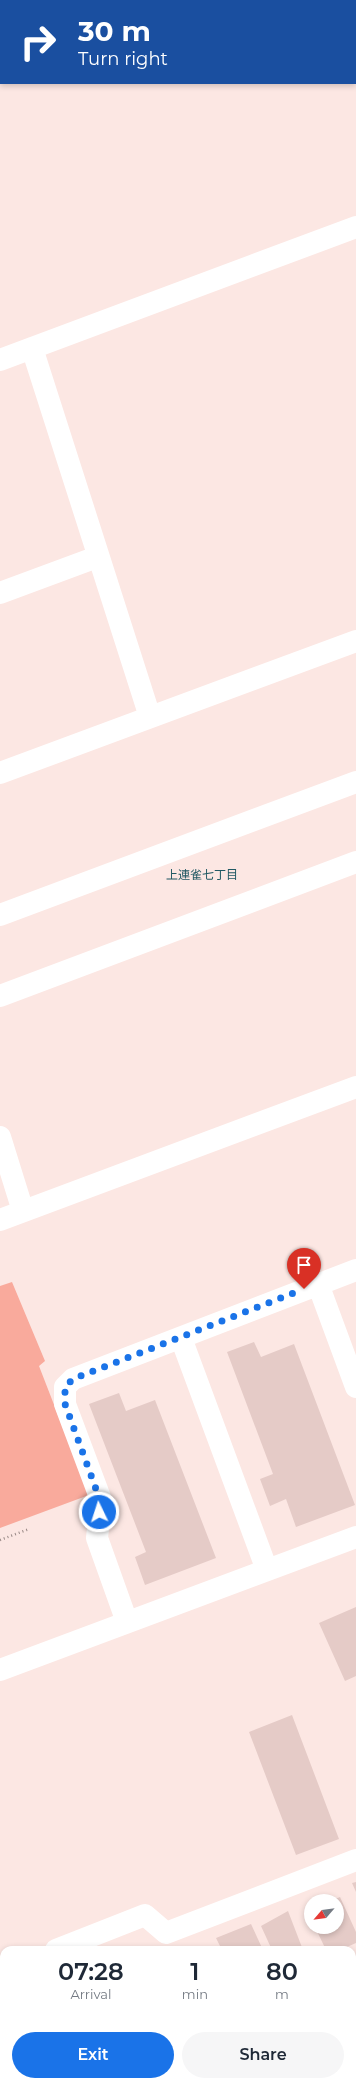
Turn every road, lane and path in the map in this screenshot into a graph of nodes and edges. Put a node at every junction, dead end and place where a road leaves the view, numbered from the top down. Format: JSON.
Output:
{"nodes":[{"id":1,"x":356,"y":227,"type":"edge"},
{"id":2,"x":32,"y":348,"type":"junction"},
{"id":3,"x":0,"y":360,"type":"edge"},
{"id":4,"x":97,"y":557,"type":"junction"},
{"id":5,"x":0,"y":593,"type":"edge"},
{"id":6,"x":356,"y":641,"type":"edge"},
{"id":7,"x":150,"y":717,"type":"junction"},
{"id":8,"x":0,"y":773,"type":"edge"},
{"id":9,"x":356,"y":782,"type":"edge"},
{"id":10,"x":356,"y":862,"type":"edge"},
{"id":11,"x":0,"y":915,"type":"edge"},
{"id":12,"x":0,"y":996,"type":"edge"},
{"id":13,"x":356,"y":1087,"type":"edge"},
{"id":14,"x":0,"y":1137,"type":"edge"},
{"id":15,"x":23,"y":1210,"type":"junction"},
{"id":16,"x":0,"y":1220,"type":"edge"},
{"id":17,"x":356,"y":1270,"type":"edge"},
{"id":18,"x":318,"y":1284,"type":"junction"},
{"id":19,"x":181,"y":1338,"type":"junction"},
{"id":20,"x":356,"y":1387,"type":"edge"},
{"id":21,"x":29,"y":1529,"type":"dead end"},
{"id":22,"x":356,"y":1537,"type":"edge"},
{"id":23,"x":0,"y":1540,"type":"edge"},
{"id":24,"x":268,"y":1570,"type":"junction"},
{"id":25,"x":127,"y":1622,"type":"junction"},
{"id":26,"x":0,"y":1670,"type":"edge"},
{"id":27,"x":356,"y":1860,"type":"edge"},
{"id":28,"x":66,"y":1946,"type":"edge"}],
"edges":[{"from":1,"to":2,"type":"street"},
{"from":2,"to":3,"type":"street"},
{"from":2,"to":4,"type":"street"},
{"from":4,"to":5,"type":"street"},
{"from":4,"to":7,"type":"street"},
{"from":6,"to":7,"type":"street"},
{"from":7,"to":8,"type":"street"},
{"from":9,"to":11,"type":"street"},
{"from":10,"to":12,"type":"street"},
{"from":13,"to":15,"type":"street"},
{"from":14,"to":15,"type":"street"},
{"from":15,"to":16,"type":"street"},
{"from":17,"to":18,"type":"street"},
{"from":18,"to":19,"type":"street"},
{"from":18,"to":20,"type":"street"},
{"from":19,"to":24,"type":"street"},
{"from":19,"to":25,"type":"street"},
{"from":21,"to":23,"type":"path"},
{"from":22,"to":24,"type":"street"},
{"from":24,"to":25,"type":"street"},
{"from":25,"to":26,"type":"street"},
{"from":27,"to":28,"type":"street"}]}
